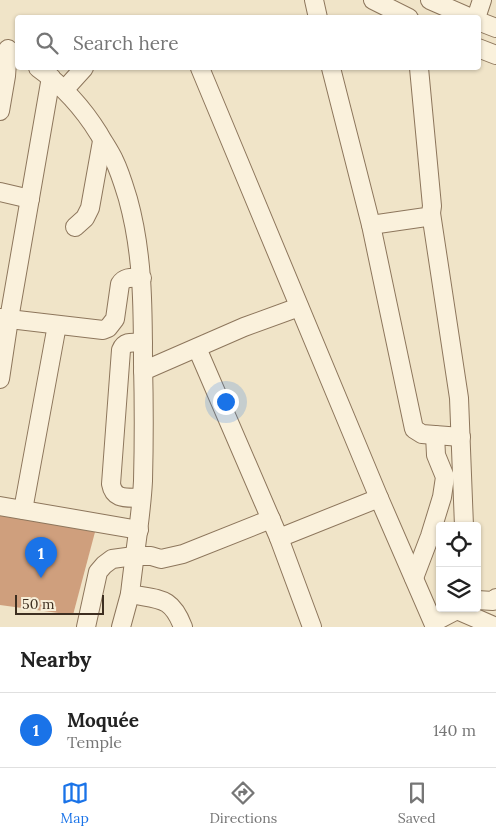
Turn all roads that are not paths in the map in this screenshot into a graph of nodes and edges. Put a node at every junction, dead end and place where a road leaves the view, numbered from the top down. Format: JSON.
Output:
{"nodes":[{"id":1,"x":314,"y":0,"type":"edge"},
{"id":2,"x":373,"y":0,"type":"edge"},
{"id":3,"x":430,"y":0,"type":"edge"},
{"id":4,"x":482,"y":0,"type":"edge"},
{"id":5,"x":317,"y":15,"type":"edge"},
{"id":6,"x":403,"y":15,"type":"edge"},
{"id":7,"x":464,"y":15,"type":"edge"},
{"id":8,"x":477,"y":15,"type":"edge"},
{"id":9,"x":481,"y":22,"type":"edge"},
{"id":10,"x":496,"y":28,"type":"edge"},
{"id":11,"x":9,"y":49,"type":"edge"},
{"id":12,"x":481,"y":49,"type":"edge"},
{"id":13,"x":496,"y":55,"type":"edge"},
{"id":14,"x":82,"y":70,"type":"edge"},
{"id":15,"x":201,"y":70,"type":"edge"},
{"id":16,"x":332,"y":70,"type":"edge"},
{"id":17,"x":420,"y":70,"type":"edge"},
{"id":18,"x":45,"y":72,"type":"edge"},
{"id":19,"x":65,"y":89,"type":"junction"},
{"id":20,"x":0,"y":111,"type":"edge"},
{"id":21,"x":102,"y":140,"type":"junction"},
{"id":22,"x":0,"y":192,"type":"edge"},
{"id":23,"x":30,"y":199,"type":"junction"},
{"id":24,"x":431,"y":213,"type":"junction"},
{"id":25,"x":372,"y":225,"type":"junction"},
{"id":26,"x":75,"y":227,"type":"dead end"},
{"id":27,"x":142,"y":278,"type":"junction"},
{"id":28,"x":300,"y":307,"type":"junction"},
{"id":29,"x":4,"y":319,"type":"edge"},
{"id":30,"x":57,"y":325,"type":"junction"},
{"id":31,"x":143,"y":342,"type":"junction"},
{"id":32,"x":197,"y":348,"type":"junction"},
{"id":33,"x":144,"y":371,"type":"junction"},
{"id":34,"x":0,"y":379,"type":"edge"},
{"id":35,"x":435,"y":435,"type":"junction"},
{"id":36,"x":462,"y":437,"type":"junction"},
{"id":37,"x":141,"y":498,"type":"junction"},
{"id":38,"x":379,"y":498,"type":"junction"},
{"id":39,"x":0,"y":506,"type":"edge"},
{"id":40,"x":23,"y":510,"type":"junction"},
{"id":41,"x":271,"y":519,"type":"junction"},
{"id":42,"x":464,"y":522,"type":"edge"},
{"id":43,"x":138,"y":530,"type":"junction"},
{"id":44,"x":279,"y":538,"type":"junction"},
{"id":45,"x":134,"y":556,"type":"junction"},
{"id":46,"x":414,"y":578,"type":"junction"},
{"id":47,"x":130,"y":594,"type":"junction"},
{"id":48,"x":496,"y":598,"type":"edge"},
{"id":49,"x":481,"y":600,"type":"edge"},
{"id":50,"x":454,"y":612,"type":"edge"},
{"id":51,"x":464,"y":612,"type":"edge"},
{"id":52,"x":434,"y":625,"type":"edge"},
{"id":53,"x":86,"y":627,"type":"edge"},
{"id":54,"x":121,"y":627,"type":"edge"},
{"id":55,"x":184,"y":627,"type":"edge"},
{"id":56,"x":312,"y":627,"type":"edge"},
{"id":57,"x":496,"y":627,"type":"edge"}],
"edges":[{"from":1,"to":5,"type":"street"},
{"from":2,"to":6,"type":"street"},
{"from":3,"to":7,"type":"street"},
{"from":4,"to":8,"type":"street"},
{"from":9,"to":10,"type":"street"},
{"from":11,"to":20,"type":"street"},
{"from":12,"to":13,"type":"street"},
{"from":14,"to":19,"type":"street"},
{"from":15,"to":28,"type":"street"},
{"from":16,"to":25,"type":"street"},
{"from":17,"to":24,"type":"street"},
{"from":18,"to":19,"type":"street"},
{"from":18,"to":23,"type":"street"},
{"from":19,"to":21,"type":"street"},
{"from":21,"to":26,"type":"street"},
{"from":21,"to":27,"type":"street"},
{"from":22,"to":23,"type":"street"},
{"from":23,"to":29,"type":"street"},
{"from":24,"to":25,"type":"street"},
{"from":24,"to":36,"type":"street"},
{"from":25,"to":35,"type":"street"},
{"from":27,"to":30,"type":"street"},
{"from":27,"to":31,"type":"street"},
{"from":28,"to":32,"type":"street"},
{"from":28,"to":38,"type":"street"},
{"from":29,"to":30,"type":"street"},
{"from":29,"to":34,"type":"street"},
{"from":30,"to":40,"type":"street"},
{"from":31,"to":33,"type":"street"},
{"from":31,"to":37,"type":"street"},
{"from":32,"to":33,"type":"street"},
{"from":32,"to":41,"type":"street"},
{"from":33,"to":37,"type":"street"},
{"from":35,"to":36,"type":"street"},
{"from":35,"to":46,"type":"street"},
{"from":36,"to":42,"type":"street"},
{"from":37,"to":43,"type":"street"},
{"from":38,"to":44,"type":"street"},
{"from":38,"to":46,"type":"street"},
{"from":39,"to":40,"type":"street"},
{"from":40,"to":43,"type":"street"},
{"from":41,"to":44,"type":"street"},
{"from":41,"to":45,"type":"street"},
{"from":43,"to":45,"type":"street"},
{"from":44,"to":56,"type":"street"},
{"from":45,"to":47,"type":"street"},
{"from":45,"to":53,"type":"street"},
{"from":46,"to":52,"type":"street"},
{"from":47,"to":54,"type":"street"},
{"from":47,"to":55,"type":"street"},
{"from":48,"to":49,"type":"street"},
{"from":50,"to":52,"type":"street"},
{"from":51,"to":57,"type":"street"}]}
